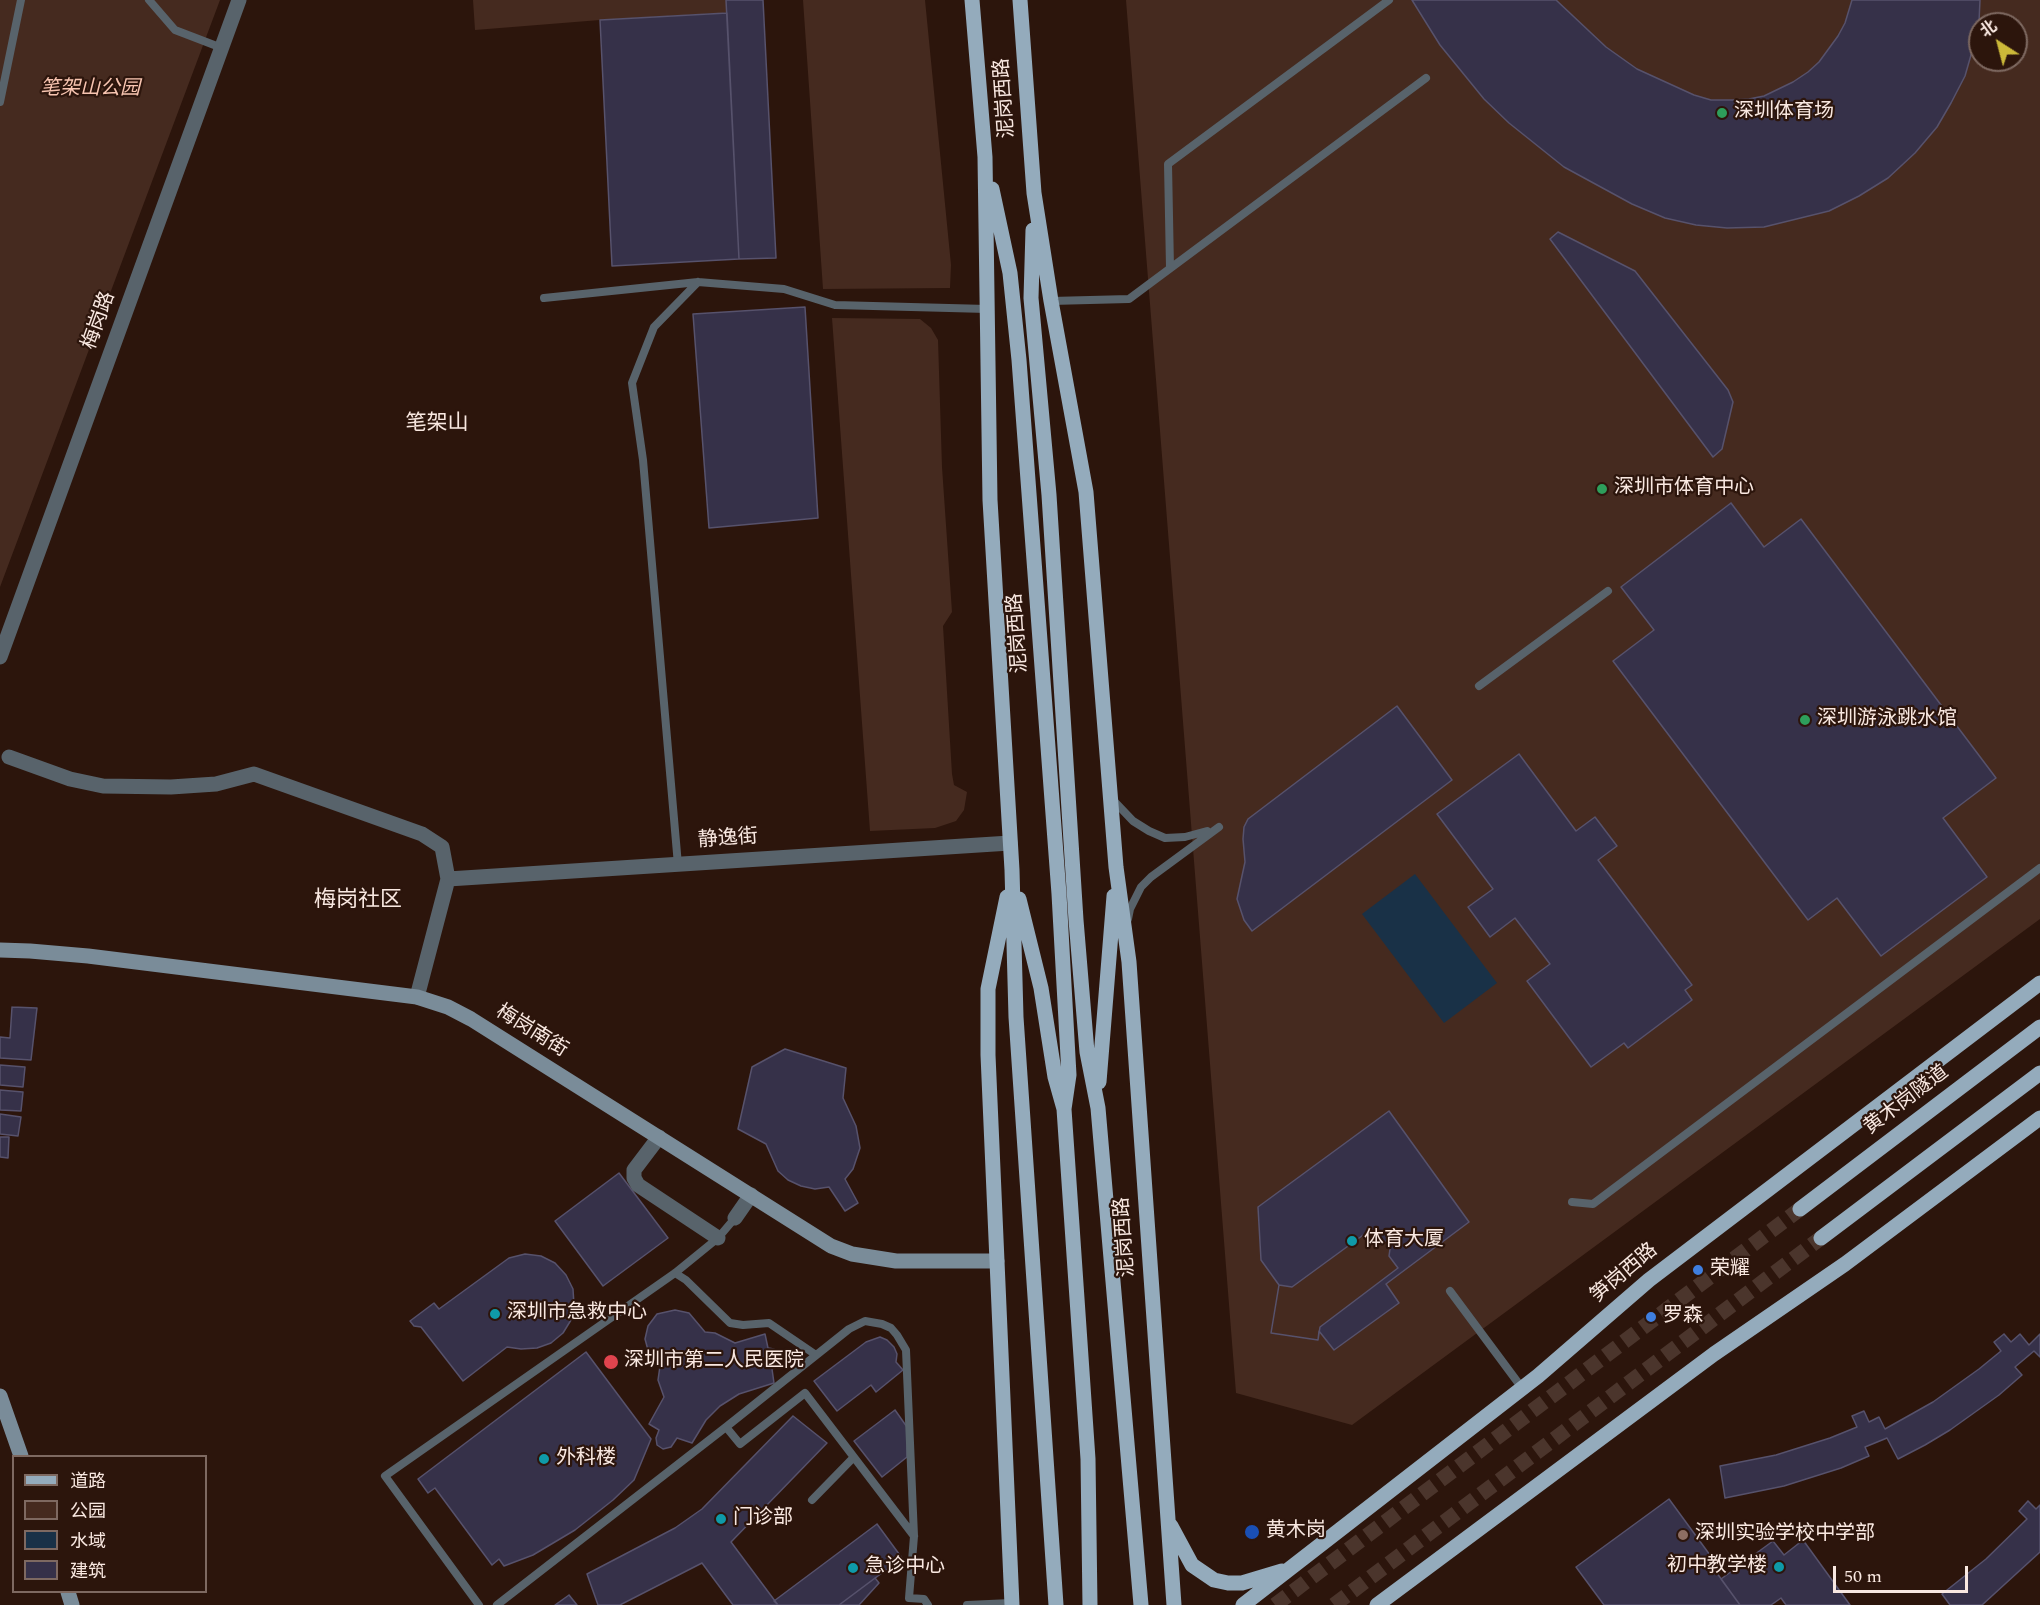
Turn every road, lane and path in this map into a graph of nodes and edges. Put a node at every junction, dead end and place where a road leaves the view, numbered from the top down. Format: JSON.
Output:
{"nodes":[{"id":1,"x":21,"y":0,"type":"edge"},
{"id":2,"x":149,"y":0,"type":"edge"},
{"id":3,"x":240,"y":0,"type":"edge"},
{"id":4,"x":972,"y":0,"type":"edge"},
{"id":5,"x":1020,"y":0,"type":"edge"},
{"id":6,"x":1389,"y":0,"type":"edge"},
{"id":7,"x":222,"y":48,"type":"junction"},
{"id":8,"x":1426,"y":78,"type":"dead end"},
{"id":9,"x":0,"y":102,"type":"edge"},
{"id":10,"x":984,"y":156,"type":"junction"},
{"id":11,"x":1034,"y":193,"type":"junction"},
{"id":12,"x":1170,"y":268,"type":"junction"},
{"id":13,"x":698,"y":282,"type":"junction"},
{"id":14,"x":544,"y":298,"type":"dead end"},
{"id":15,"x":1051,"y":301,"type":"junction"},
{"id":16,"x":987,"y":309,"type":"junction"},
{"id":17,"x":1608,"y":591,"type":"dead end"},
{"id":18,"x":0,"y":657,"type":"edge"},
{"id":19,"x":1479,"y":686,"type":"dead end"},
{"id":20,"x":9,"y":757,"type":"dead end"},
{"id":21,"x":1111,"y":798,"type":"junction"},
{"id":22,"x":1010,"y":843,"type":"junction"},
{"id":23,"x":678,"y":865,"type":"junction"},
{"id":24,"x":1116,"y":867,"type":"junction"},
{"id":25,"x":2040,"y":868,"type":"edge"},
{"id":26,"x":1012,"y":870,"type":"junction"},
{"id":27,"x":448,"y":879,"type":"junction"},
{"id":28,"x":1125,"y":930,"type":"junction"},
{"id":29,"x":0,"y":950,"type":"edge"},
{"id":30,"x":2040,"y":983,"type":"edge"},
{"id":31,"x":417,"y":996,"type":"junction"},
{"id":32,"x":2040,"y":1028,"type":"edge"},
{"id":33,"x":2040,"y":1073,"type":"edge"},
{"id":34,"x":1098,"y":1108,"type":"junction"},
{"id":35,"x":1064,"y":1109,"type":"junction"},
{"id":36,"x":2040,"y":1118,"type":"edge"},
{"id":37,"x":659,"y":1137,"type":"junction"},
{"id":38,"x":751,"y":1195,"type":"junction"},
{"id":39,"x":1572,"y":1202,"type":"dead end"},
{"id":40,"x":1800,"y":1209,"type":"tunnel mouth"},
{"id":41,"x":735,"y":1218,"type":"joint"},
{"id":42,"x":718,"y":1238,"type":"junction"},
{"id":43,"x":1821,"y":1238,"type":"tunnel mouth"},
{"id":44,"x":997,"y":1261,"type":"junction"},
{"id":45,"x":675,"y":1273,"type":"junction"},
{"id":46,"x":1450,"y":1291,"type":"dead end"},
{"id":47,"x":816,"y":1355,"type":"junction"},
{"id":48,"x":1522,"y":1388,"type":"junction"},
{"id":49,"x":0,"y":1396,"type":"edge"},
{"id":50,"x":726,"y":1427,"type":"junction"},
{"id":51,"x":21,"y":1455,"type":"edge"},
{"id":52,"x":854,"y":1457,"type":"junction"},
{"id":53,"x":812,"y":1500,"type":"dead end"},
{"id":54,"x":1167,"y":1518,"type":"junction"},
{"id":55,"x":914,"y":1536,"type":"junction"},
{"id":56,"x":1292,"y":1567,"type":"junction"},
{"id":57,"x":1011,"y":1604,"type":"edge"},
{"id":58,"x":478,"y":1605,"type":"edge"},
{"id":59,"x":497,"y":1605,"type":"edge"},
{"id":60,"x":928,"y":1605,"type":"edge"},
{"id":61,"x":968,"y":1605,"type":"edge"},
{"id":62,"x":1056,"y":1605,"type":"edge"},
{"id":63,"x":1090,"y":1605,"type":"edge"},
{"id":64,"x":1141,"y":1605,"type":"edge"},
{"id":65,"x":1173,"y":1605,"type":"edge"},
{"id":66,"x":1243,"y":1605,"type":"edge"},
{"id":67,"x":1377,"y":1605,"type":"edge"}],
"edges":[{"from":1,"to":9,"type":"lane"},
{"from":2,"to":7,"type":"lane"},
{"from":3,"to":7,"type":"street","name":"梅岗路"},
{"from":4,"to":10,"type":"main road","name":"泥岗西路"},
{"from":5,"to":11,"type":"main road","name":"泥岗西路"},
{"from":6,"to":12,"type":"lane"},
{"from":7,"to":18,"type":"street","name":"梅岗路"},
{"from":8,"to":12,"type":"lane"},
{"from":10,"to":16,"type":"main road","name":"泥岗西路"},
{"from":10,"to":35,"type":"main road","name":"泥岗西路"},
{"from":11,"to":15,"type":"main road","name":"泥岗西路"},
{"from":11,"to":34,"type":"main road","name":"泥岗西路"},
{"from":12,"to":15,"type":"lane"},
{"from":13,"to":14,"type":"lane"},
{"from":13,"to":16,"type":"lane"},
{"from":13,"to":23,"type":"lane"},
{"from":15,"to":21,"type":"main road","name":"泥岗西路"},
{"from":16,"to":22,"type":"main road","name":"泥岗西路"},
{"from":17,"to":19,"type":"lane"},
{"from":20,"to":27,"type":"street"},
{"from":21,"to":24,"type":"main road","name":"泥岗西路"},
{"from":21,"to":28,"type":"lane"},
{"from":22,"to":23,"type":"street","name":"静逸街"},
{"from":22,"to":26,"type":"main road","name":"泥岗西路"},
{"from":23,"to":27,"type":"street","name":"静逸街"},
{"from":24,"to":28,"type":"main road","name":"泥岗西路"},
{"from":24,"to":34,"type":"main road","name":"泥岗西路"},
{"from":25,"to":39,"type":"lane"},
{"from":26,"to":35,"type":"main road","name":"泥岗西路"},
{"from":26,"to":44,"type":"main road"},
{"from":26,"to":62,"type":"main road","name":"泥岗西路"},
{"from":27,"to":31,"type":"street"},
{"from":28,"to":54,"type":"main road","name":"泥岗西路"},
{"from":29,"to":31,"type":"street","name":"梅岗南街"},
{"from":30,"to":48,"type":"main road","name":"笋岗西路"},
{"from":31,"to":37,"type":"street","name":"梅岗南街"},
{"from":32,"to":40,"type":"main road","name":"黄木岗隧道"},
{"from":33,"to":43,"type":"main road"},
{"from":34,"to":64,"type":"main road","name":"泥岗西路"},
{"from":35,"to":63,"type":"main road","name":"泥岗西路"},
{"from":36,"to":67,"type":"main road"},
{"from":37,"to":38,"type":"street","name":"梅岗南街"},
{"from":37,"to":42,"type":"street"},
{"from":38,"to":41,"type":"street"},
{"from":38,"to":44,"type":"street","name":"梅岗南街"},
{"from":41,"to":42,"type":"lane"},
{"from":42,"to":45,"type":"lane"},
{"from":44,"to":57,"type":"main road"},
{"from":45,"to":47,"type":"lane"},
{"from":45,"to":58,"type":"lane"},
{"from":46,"to":48,"type":"lane"},
{"from":47,"to":50,"type":"lane"},
{"from":47,"to":55,"type":"lane"},
{"from":48,"to":56,"type":"main road","name":"笋岗西路"},
{"from":49,"to":51,"type":"street"},
{"from":50,"to":52,"type":"lane"},
{"from":50,"to":59,"type":"lane"},
{"from":52,"to":53,"type":"lane"},
{"from":52,"to":55,"type":"lane"},
{"from":54,"to":56,"type":"main road"},
{"from":54,"to":65,"type":"main road","name":"泥岗西路"},
{"from":55,"to":60,"type":"lane"},
{"from":56,"to":66,"type":"main road","name":"笋岗西路"},
{"from":57,"to":61,"type":"lane"}]}
